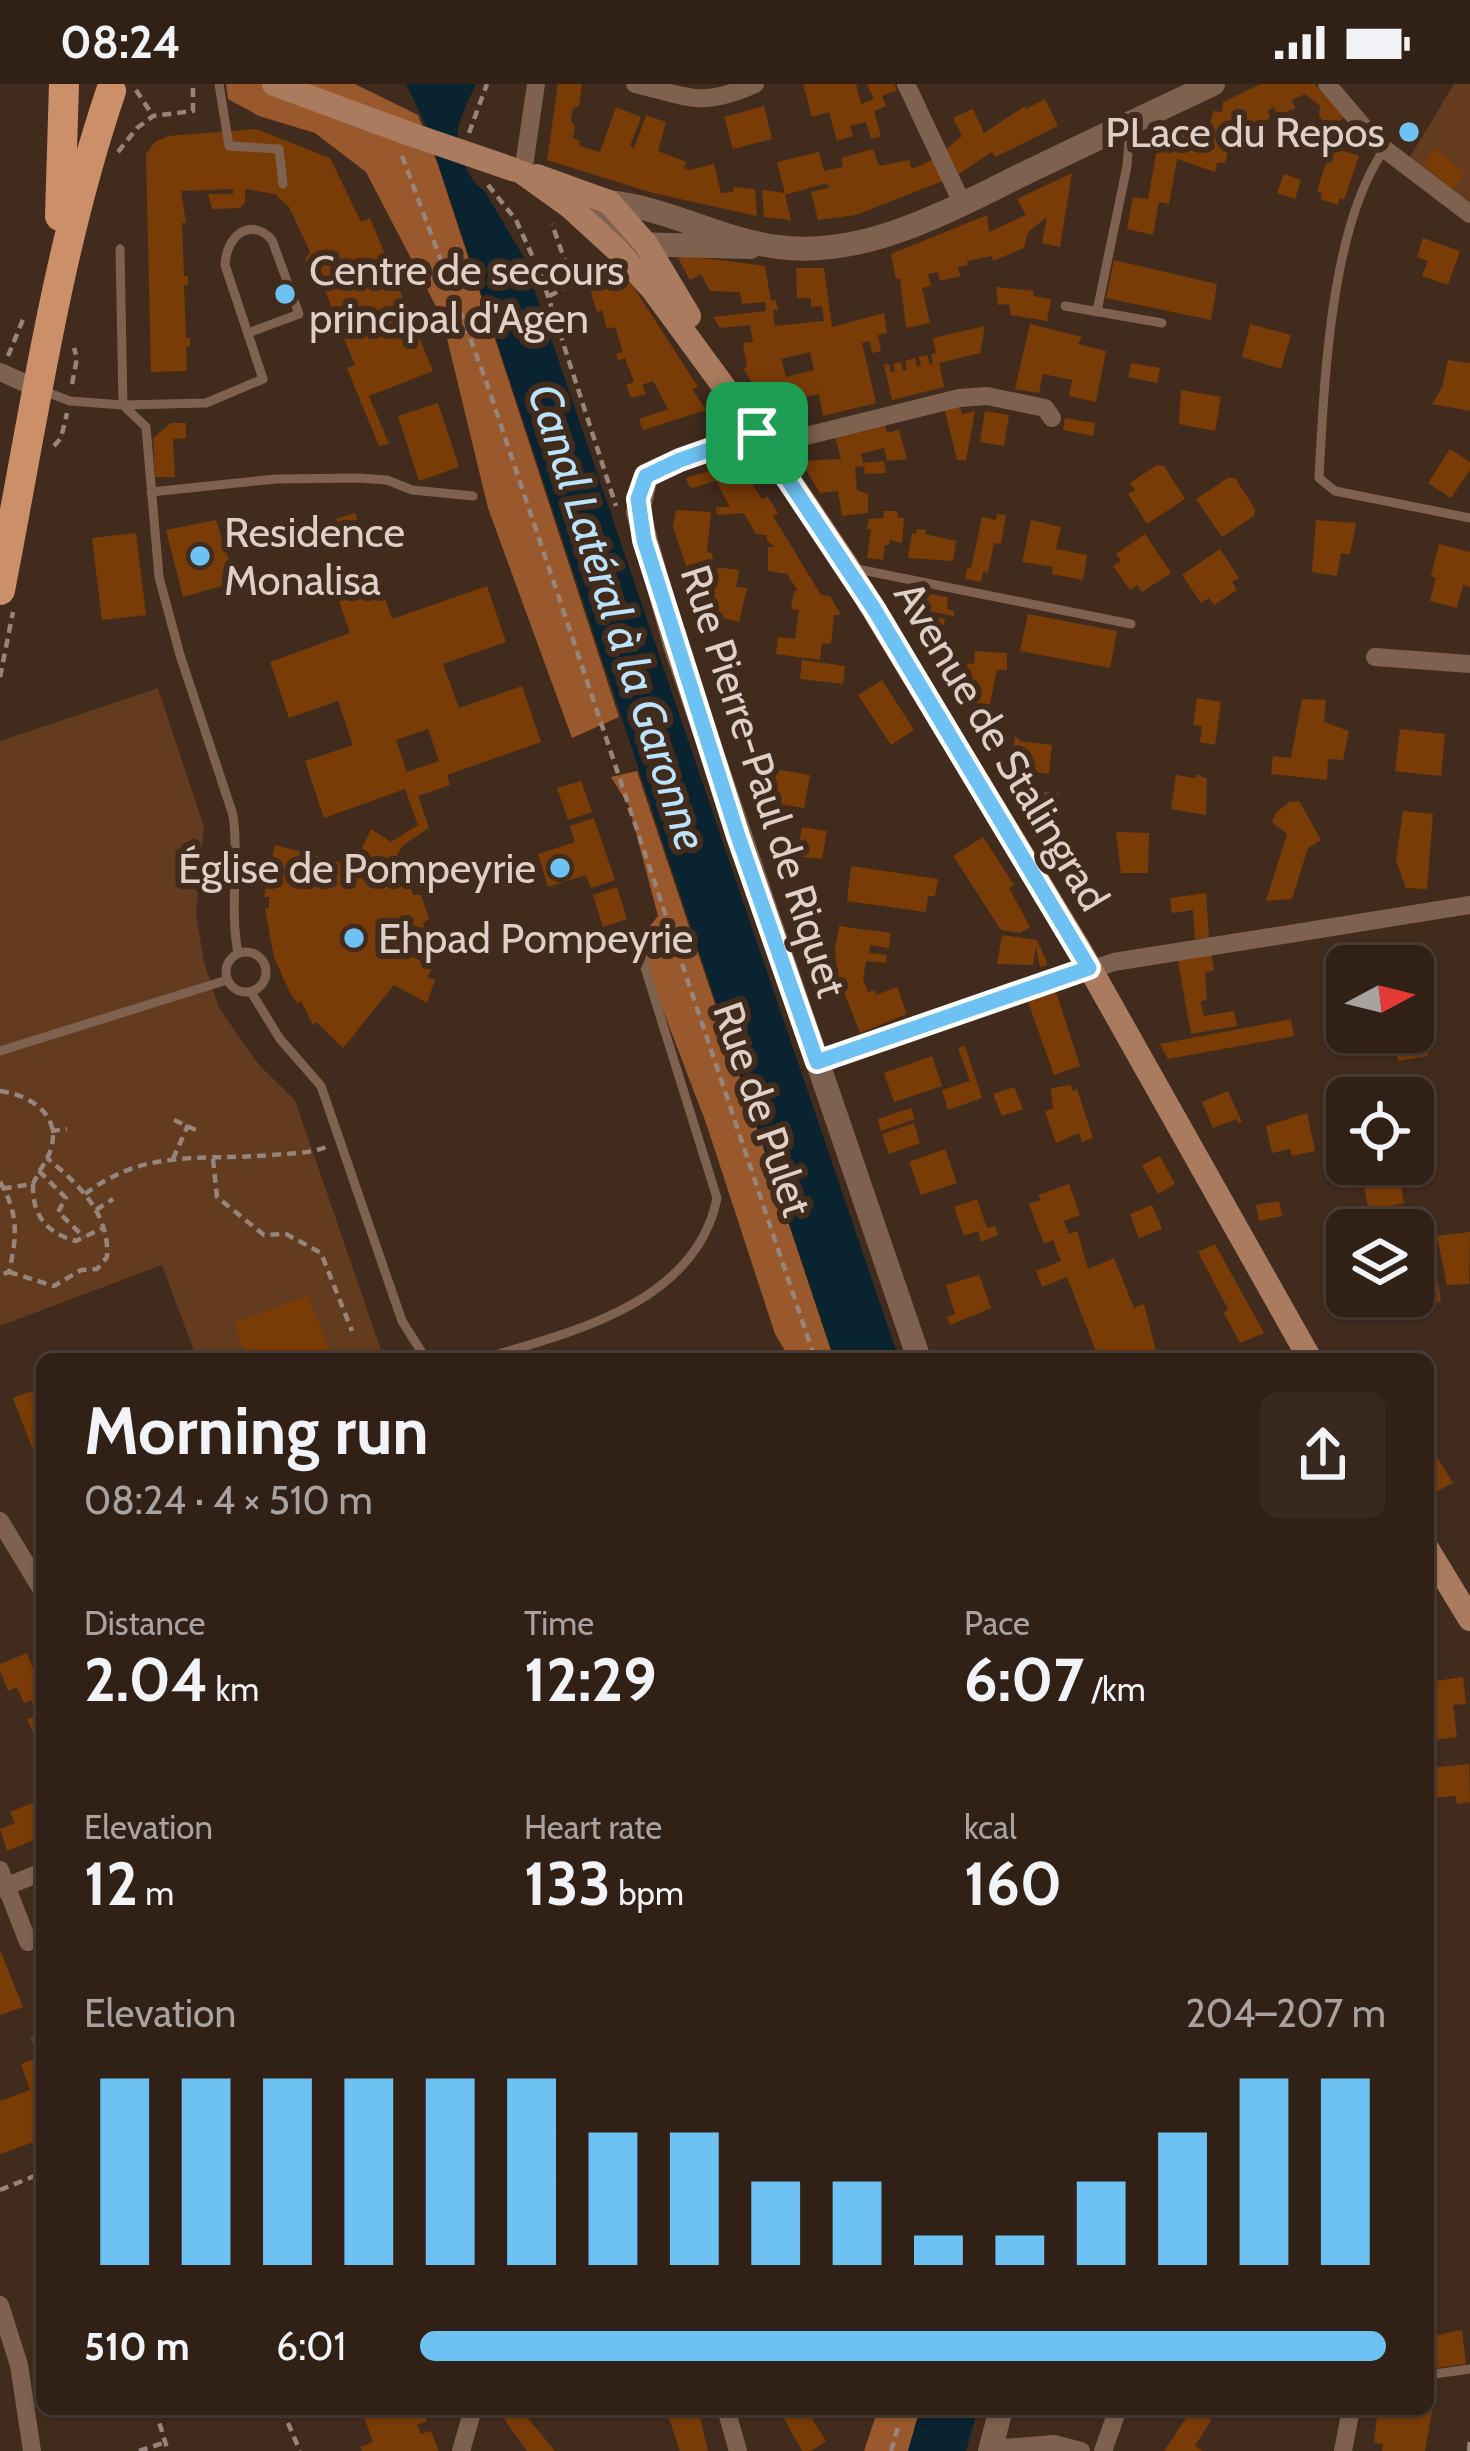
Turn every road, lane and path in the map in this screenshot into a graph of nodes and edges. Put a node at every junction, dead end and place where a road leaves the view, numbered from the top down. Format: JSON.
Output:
{"nodes":[{"id":1,"x":67,"y":84,"type":"edge"},
{"id":2,"x":193,"y":84,"type":"edge"},
{"id":3,"x":219,"y":84,"type":"edge"},
{"id":4,"x":274,"y":84,"type":"edge"},
{"id":5,"x":488,"y":84,"type":"edge"},
{"id":6,"x":536,"y":84,"type":"edge"},
{"id":7,"x":635,"y":84,"type":"edge"},
{"id":8,"x":755,"y":84,"type":"edge"},
{"id":9,"x":906,"y":84,"type":"edge"},
{"id":10,"x":1213,"y":84,"type":"edge"},
{"id":11,"x":1327,"y":84,"type":"edge"},
{"id":12,"x":123,"y":86,"type":"edge"},
{"id":13,"x":153,"y":116,"type":"junction"},
{"id":14,"x":1130,"y":123,"type":"junction"},
{"id":15,"x":403,"y":131,"type":"junction"},
{"id":16,"x":468,"y":136,"type":"dead end"},
{"id":17,"x":92,"y":144,"type":"junction"},
{"id":18,"x":1384,"y":149,"type":"junction"},
{"id":19,"x":519,"y":172,"type":"junction"},
{"id":20,"x":479,"y":180,"type":"dead end"},
{"id":21,"x":283,"y":184,"type":"dead end"},
{"id":22,"x":609,"y":202,"type":"junction"},
{"id":23,"x":962,"y":203,"type":"junction"},
{"id":24,"x":558,"y":209,"type":"junction"},
{"id":25,"x":1470,"y":214,"type":"edge"},
{"id":26,"x":646,"y":244,"type":"junction"},
{"id":27,"x":777,"y":247,"type":"junction"},
{"id":28,"x":120,"y":249,"type":"dead end"},
{"id":29,"x":56,"y":289,"type":"junction"},
{"id":30,"x":549,"y":296,"type":"junction"},
{"id":31,"x":1065,"y":306,"type":"dead end"},
{"id":32,"x":1097,"y":310,"type":"junction"},
{"id":33,"x":26,"y":314,"type":"dead end"},
{"id":34,"x":1162,"y":323,"type":"dead end"},
{"id":35,"x":248,"y":332,"type":"junction"},
{"id":36,"x":2,"y":372,"type":"edge"},
{"id":37,"x":37,"y":388,"type":"junction"},
{"id":38,"x":123,"y":405,"type":"junction"},
{"id":39,"x":1052,"y":418,"type":"dead end"},
{"id":40,"x":761,"y":439,"type":"junction"},
{"id":41,"x":151,"y":492,"type":"junction"},
{"id":42,"x":473,"y":496,"type":"dead end"},
{"id":43,"x":1470,"y":518,"type":"edge"},
{"id":44,"x":620,"y":520,"type":"dead end"},
{"id":45,"x":847,"y":566,"type":"junction"},
{"id":46,"x":0,"y":590,"type":"edge"},
{"id":47,"x":1131,"y":624,"type":"dead end"},
{"id":48,"x":1375,"y":657,"type":"dead end"},
{"id":49,"x":1470,"y":664,"type":"edge"},
{"id":50,"x":1470,"y":905,"type":"edge"},
{"id":51,"x":637,"y":942,"type":"dead end"},
{"id":52,"x":238,"y":953,"type":"junction"},
{"id":53,"x":1089,"y":968,"type":"junction"},
{"id":54,"x":227,"y":980,"type":"junction"},
{"id":55,"x":251,"y":992,"type":"junction"},
{"id":56,"x":0,"y":1051,"type":"edge"},
{"id":57,"x":817,"y":1062,"type":"junction"},
{"id":58,"x":0,"y":1091,"type":"edge"},
{"id":59,"x":174,"y":1120,"type":"dead end"},
{"id":60,"x":188,"y":1125,"type":"junction"},
{"id":61,"x":67,"y":1129,"type":"dead end"},
{"id":62,"x":51,"y":1131,"type":"junction"},
{"id":63,"x":200,"y":1132,"type":"dead end"},
{"id":64,"x":338,"y":1140,"type":"junction"},
{"id":65,"x":47,"y":1158,"type":"junction"},
{"id":66,"x":213,"y":1159,"type":"junction"},
{"id":67,"x":173,"y":1160,"type":"junction"},
{"id":68,"x":39,"y":1171,"type":"junction"},
{"id":69,"x":34,"y":1184,"type":"junction"},
{"id":70,"x":1,"y":1186,"type":"edge"},
{"id":71,"x":85,"y":1194,"type":"junction"},
{"id":72,"x":112,"y":1199,"type":"dead end"},
{"id":73,"x":96,"y":1210,"type":"junction"},
{"id":74,"x":103,"y":1228,"type":"junction"},
{"id":75,"x":83,"y":1237,"type":"junction"},
{"id":76,"x":9,"y":1272,"type":"junction"},
{"id":77,"x":0,"y":1275,"type":"edge"},
{"id":78,"x":352,"y":1330,"type":"dead end"},
{"id":79,"x":422,"y":1353,"type":"edge"},
{"id":80,"x":500,"y":1353,"type":"edge"},
{"id":81,"x":813,"y":1353,"type":"edge"},
{"id":82,"x":917,"y":1353,"type":"edge"},
{"id":83,"x":1307,"y":1353,"type":"edge"},
{"id":84,"x":0,"y":1521,"type":"edge"},
{"id":85,"x":1434,"y":1560,"type":"edge"},
{"id":86,"x":36,"y":1580,"type":"edge"},
{"id":87,"x":1470,"y":1619,"type":"edge"},
{"id":88,"x":36,"y":1874,"type":"edge"},
{"id":89,"x":2,"y":1882,"type":"edge"},
{"id":90,"x":28,"y":1942,"type":"dead end"},
{"id":91,"x":36,"y":2176,"type":"edge"},
{"id":92,"x":0,"y":2190,"type":"edge"},
{"id":93,"x":0,"y":2305,"type":"edge"},
{"id":94,"x":1470,"y":2369,"type":"edge"},
{"id":95,"x":1434,"y":2374,"type":"edge"},
{"id":96,"x":157,"y":2415,"type":"edge"},
{"id":97,"x":285,"y":2415,"type":"edge"},
{"id":98,"x":471,"y":2415,"type":"edge"},
{"id":99,"x":728,"y":2415,"type":"edge"},
{"id":100,"x":999,"y":2415,"type":"edge"},
{"id":101,"x":1116,"y":2415,"type":"edge"},
{"id":102,"x":1350,"y":2415,"type":"edge"},
{"id":103,"x":899,"y":2424,"type":"dead end"},
{"id":104,"x":1470,"y":2440,"type":"edge"},
{"id":105,"x":166,"y":2443,"type":"junction"},
{"id":106,"x":990,"y":2450,"type":"edge"},
{"id":107,"x":32,"y":2451,"type":"edge"},
{"id":108,"x":139,"y":2451,"type":"edge"},
{"id":109,"x":168,"y":2451,"type":"edge"},
{"id":110,"x":300,"y":2451,"type":"edge"},
{"id":111,"x":461,"y":2451,"type":"edge"},
{"id":112,"x":738,"y":2451,"type":"edge"},
{"id":113,"x":891,"y":2451,"type":"edge"},
{"id":114,"x":1081,"y":2451,"type":"edge"},
{"id":115,"x":1102,"y":2451,"type":"edge"},
{"id":116,"x":1343,"y":2451,"type":"edge"},
{"id":117,"x":1469,"y":2451,"type":"edge"}],
"edges":[{"from":1,"to":12,"type":"main road"},
{"from":1,"to":29,"type":"main road"},
{"from":2,"to":13,"type":"path"},
{"from":3,"to":21,"type":"lane"},
{"from":4,"to":15,"type":"main road","name":"Avenue de Stalingrad"},
{"from":5,"to":16,"type":"path"},
{"from":6,"to":19,"type":"street"},
{"from":7,"to":8,"type":"street"},
{"from":9,"to":23,"type":"street"},
{"from":10,"to":14,"type":"street"},
{"from":11,"to":18,"type":"street"},
{"from":12,"to":13,"type":"path"},
{"from":12,"to":17,"type":"main road"},
{"from":13,"to":17,"type":"path"},
{"from":14,"to":23,"type":"street"},
{"from":14,"to":32,"type":"lane"},
{"from":15,"to":19,"type":"main road","name":"Avenue de Stalingrad","bridge":true},
{"from":15,"to":81,"type":"path","name":"Rue de Pulet"},
{"from":17,"to":29,"type":"main road"},
{"from":18,"to":25,"type":"street"},
{"from":18,"to":43,"type":"lane"},
{"from":19,"to":22,"type":"main road","name":"Avenue de Stalingrad"},
{"from":19,"to":24,"type":"main road","name":"Avenue de Stalingrad"},
{"from":20,"to":30,"type":"path"},
{"from":22,"to":26,"type":"main road","name":"Avenue de Stalingrad"},
{"from":22,"to":27,"type":"street"},
{"from":23,"to":27,"type":"street"},
{"from":24,"to":26,"type":"street"},
{"from":24,"to":30,"type":"path"},
{"from":24,"to":40,"type":"main road","name":"Avenue de Stalingrad"},
{"from":26,"to":27,"type":"street"},
{"from":26,"to":40,"type":"main road","name":"Avenue de Stalingrad"},
{"from":28,"to":38,"type":"lane"},
{"from":29,"to":37,"type":"main road"},
{"from":30,"to":44,"type":"path"},
{"from":31,"to":32,"type":"lane"},
{"from":32,"to":34,"type":"lane"},
{"from":33,"to":36,"type":"path"},
{"from":35,"to":35,"type":"lane"},
{"from":35,"to":38,"type":"lane"},
{"from":36,"to":37,"type":"street"},
{"from":37,"to":38,"type":"lane"},
{"from":37,"to":46,"type":"main road"},
{"from":38,"to":41,"type":"lane"},
{"from":39,"to":40,"type":"street"},
{"from":40,"to":45,"type":"main road","name":"Avenue de Stalingrad"},
{"from":40,"to":57,"type":"street","name":"Rue Pierre-Paul de Riquet"},
{"from":41,"to":42,"type":"lane"},
{"from":41,"to":52,"type":"lane"},
{"from":45,"to":47,"type":"lane"},
{"from":45,"to":53,"type":"main road","name":"Avenue de Stalingrad"},
{"from":48,"to":49,"type":"street"},
{"from":50,"to":53,"type":"street"},
{"from":51,"to":80,"type":"lane"},
{"from":52,"to":54,"type":"lane"},
{"from":52,"to":55,"type":"lane"},
{"from":53,"to":57,"type":"street"},
{"from":53,"to":83,"type":"main road","name":"Avenue de Stalingrad"},
{"from":54,"to":55,"type":"lane"},
{"from":54,"to":56,"type":"lane"},
{"from":55,"to":64,"type":"lane"},
{"from":57,"to":82,"type":"street","name":"Rue Pierre-Paul de Riquet"},
{"from":58,"to":62,"type":"path"},
{"from":59,"to":60,"type":"path"},
{"from":60,"to":63,"type":"path"},
{"from":60,"to":67,"type":"path"},
{"from":61,"to":62,"type":"path"},
{"from":62,"to":65,"type":"path"},
{"from":64,"to":66,"type":"path"},
{"from":64,"to":79,"type":"lane"},
{"from":65,"to":68,"type":"path"},
{"from":65,"to":71,"type":"path"},
{"from":66,"to":67,"type":"path"},
{"from":66,"to":78,"type":"path"},
{"from":67,"to":71,"type":"path"},
{"from":68,"to":69,"type":"path"},
{"from":68,"to":75,"type":"path"},
{"from":69,"to":70,"type":"path"},
{"from":69,"to":75,"type":"path"},
{"from":70,"to":76,"type":"path"},
{"from":71,"to":73,"type":"path"},
{"from":72,"to":73,"type":"path"},
{"from":73,"to":74,"type":"path"},
{"from":74,"to":75,"type":"path"},
{"from":74,"to":76,"type":"path"},
{"from":76,"to":77,"type":"path"},
{"from":84,"to":86,"type":"street"},
{"from":85,"to":87,"type":"main road"},
{"from":88,"to":89,"type":"street"},
{"from":89,"to":90,"type":"street"},
{"from":91,"to":92,"type":"path"},
{"from":93,"to":107,"type":"street"},
{"from":94,"to":95,"type":"lane"},
{"from":96,"to":105,"type":"path"},
{"from":97,"to":110,"type":"path"},
{"from":98,"to":111,"type":"street"},
{"from":99,"to":112,"type":"street"},
{"from":100,"to":106,"type":"street"},
{"from":101,"to":115,"type":"street"},
{"from":102,"to":116,"type":"street"},
{"from":103,"to":113,"type":"path"},
{"from":104,"to":117,"type":"path"},
{"from":105,"to":108,"type":"path"},
{"from":105,"to":109,"type":"path"},
{"from":106,"to":114,"type":"street"}]}
